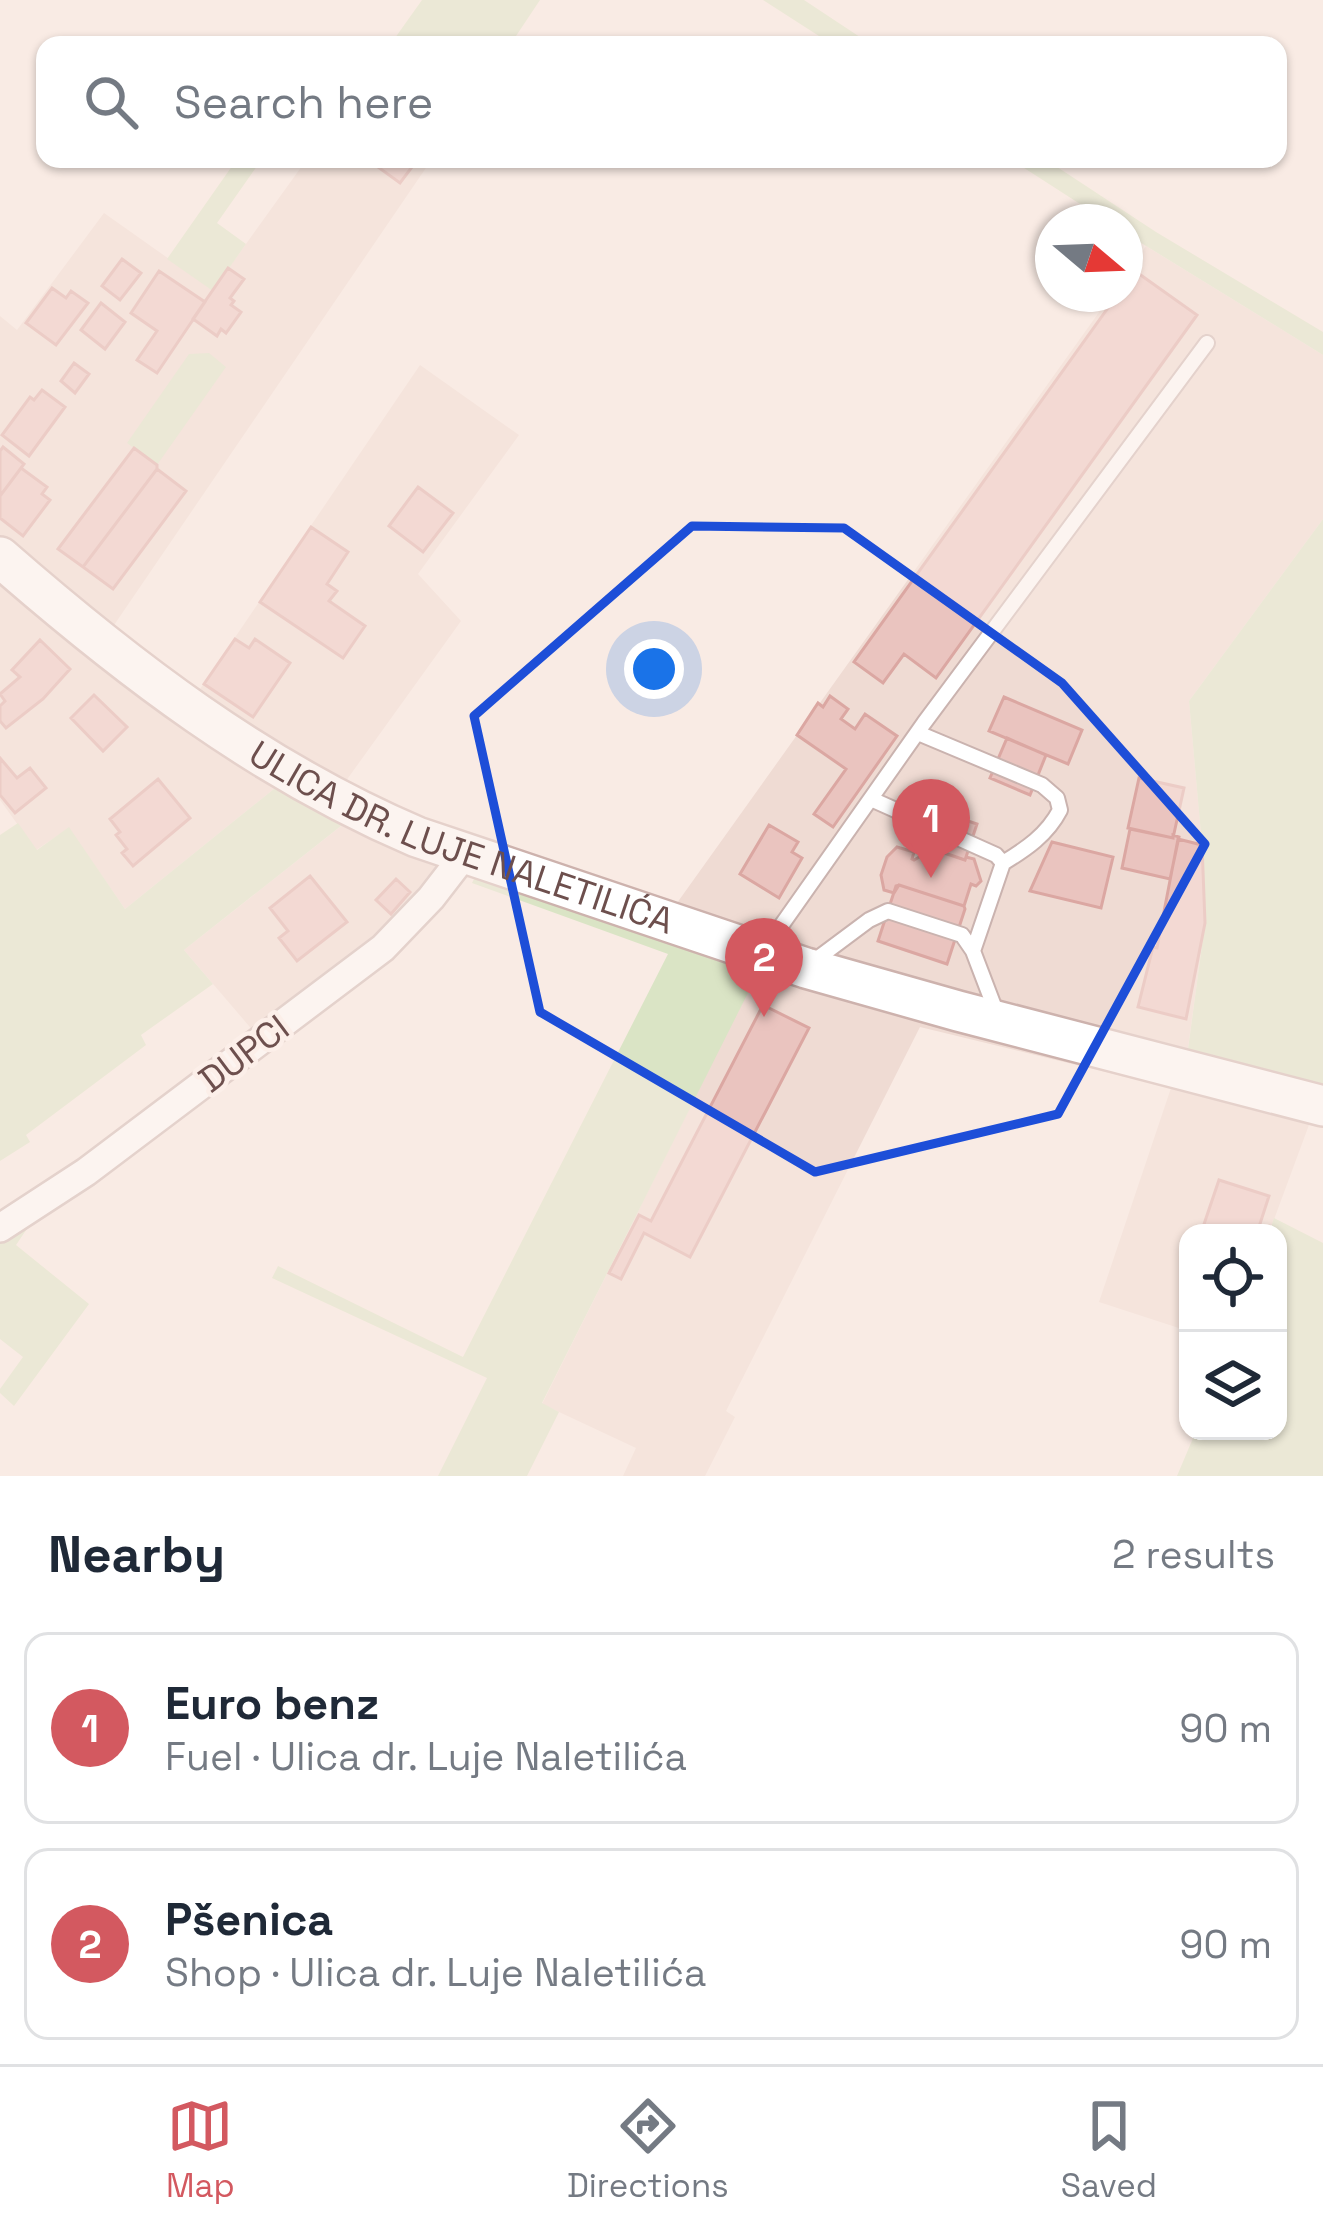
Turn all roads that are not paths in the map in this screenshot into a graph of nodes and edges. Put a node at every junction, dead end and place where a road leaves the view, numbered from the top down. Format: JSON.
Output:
{"nodes":[{"id":1,"x":1207,"y":344,"type":"dead end"},
{"id":2,"x":0,"y":557,"type":"edge"},
{"id":3,"x":918,"y":733,"type":"junction"},
{"id":4,"x":871,"y":799,"type":"junction"},
{"id":5,"x":465,"y":854,"type":"junction"},
{"id":6,"x":1003,"y":863,"type":"junction"},
{"id":7,"x":973,"y":951,"type":"junction"},
{"id":8,"x":761,"y":953,"type":"junction"},
{"id":9,"x":806,"y":968,"type":"junction"},
{"id":10,"x":1000,"y":1021,"type":"junction"},
{"id":11,"x":1323,"y":1106,"type":"edge"},
{"id":12,"x":0,"y":1228,"type":"edge"}],
"edges":[{"from":1,"to":3,"type":"lane"},
{"from":2,"to":5,"type":"street","name":"ULICA DR. LUJE NALETILIĆA"},
{"from":3,"to":4,"type":"lane"},
{"from":3,"to":6,"type":"lane"},
{"from":4,"to":6,"type":"lane"},
{"from":4,"to":8,"type":"lane"},
{"from":5,"to":8,"type":"street","name":"ULICA DR. LUJE NALETILIĆA"},
{"from":5,"to":12,"type":"street","name":"DUPCI"},
{"from":6,"to":7,"type":"lane"},
{"from":7,"to":9,"type":"lane"},
{"from":7,"to":10,"type":"lane"},
{"from":8,"to":9,"type":"street","name":"ULICA DR. LUJE NALETILIĆA"},
{"from":9,"to":10,"type":"street","name":"ULICA DR. LUJE NALETILIĆA"},
{"from":10,"to":11,"type":"street","name":"ULICA DR. LUJE NALETILIĆA"}]}
